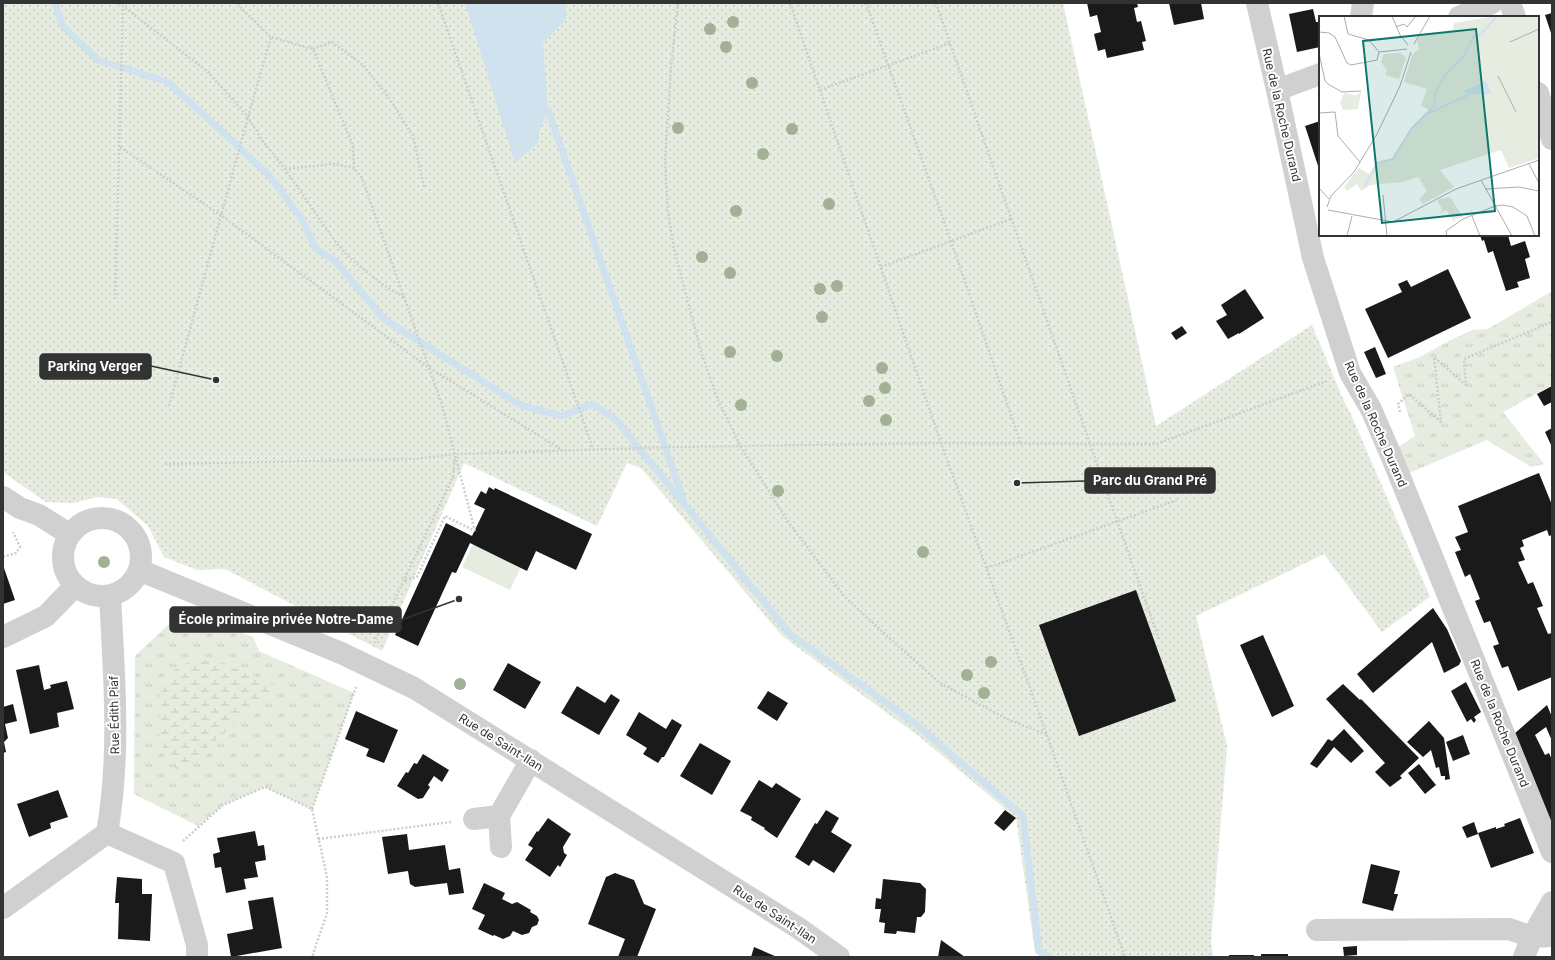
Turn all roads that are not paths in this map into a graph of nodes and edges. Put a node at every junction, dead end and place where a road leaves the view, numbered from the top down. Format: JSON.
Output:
{"nodes":[{"id":1,"x":1257,"y":3,"type":"edge"},
{"id":2,"x":1363,"y":3,"type":"edge"},
{"id":3,"x":1492,"y":3,"type":"edge"},
{"id":4,"x":1510,"y":3,"type":"edge"},
{"id":5,"x":1361,"y":16,"type":"edge"},
{"id":6,"x":1461,"y":16,"type":"edge"},
{"id":7,"x":1515,"y":16,"type":"edge"},
{"id":8,"x":1319,"y":74,"type":"edge"},
{"id":9,"x":1277,"y":90,"type":"junction"},
{"id":10,"x":1539,"y":96,"type":"edge"},
{"id":11,"x":1552,"y":139,"type":"edge"},
{"id":12,"x":12,"y":502,"type":"edge"},
{"id":13,"x":69,"y":534,"type":"junction"},
{"id":14,"x":139,"y":570,"type":"junction"},
{"id":15,"x":75,"y":586,"type":"junction"},
{"id":16,"x":110,"y":596,"type":"junction"},
{"id":17,"x":3,"y":637,"type":"edge"},
{"id":18,"x":531,"y":760,"type":"junction"},
{"id":19,"x":499,"y":816,"type":"junction"},
{"id":20,"x":474,"y":819,"type":"road end"},
{"id":21,"x":107,"y":833,"type":"junction"},
{"id":22,"x":501,"y":847,"type":"dead end"},
{"id":23,"x":1552,"y":852,"type":"edge"},
{"id":24,"x":1552,"y":902,"type":"edge"},
{"id":25,"x":3,"y":908,"type":"edge"},
{"id":26,"x":1317,"y":930,"type":"dead end"},
{"id":27,"x":1542,"y":936,"type":"edge"},
{"id":28,"x":197,"y":957,"type":"edge"},
{"id":29,"x":839,"y":957,"type":"edge"},
{"id":30,"x":1524,"y":957,"type":"edge"}],
"edges":[{"from":1,"to":9,"type":"street","name":"Rue de la Roche Durand"},
{"from":2,"to":5,"type":"street"},
{"from":3,"to":6,"type":"street"},
{"from":4,"to":7,"type":"street"},
{"from":8,"to":9,"type":"street"},
{"from":9,"to":23,"type":"street","name":"Rue de la Roche Durand"},
{"from":10,"to":11,"type":"street"},
{"from":12,"to":13,"type":"street"},
{"from":13,"to":14,"type":"street"},
{"from":13,"to":15,"type":"street"},
{"from":14,"to":16,"type":"street"},
{"from":14,"to":18,"type":"street","name":"Rue de Saint-Ilan"},
{"from":15,"to":16,"type":"street"},
{"from":15,"to":17,"type":"street"},
{"from":16,"to":21,"type":"street","name":"Rue Édith Piaf"},
{"from":18,"to":19,"type":"street"},
{"from":18,"to":29,"type":"street","name":"Rue de Saint-Ilan"},
{"from":19,"to":20,"type":"street"},
{"from":19,"to":22,"type":"street"},
{"from":21,"to":25,"type":"street"},
{"from":21,"to":28,"type":"street"},
{"from":24,"to":27,"type":"street"},
{"from":26,"to":27,"type":"street"},
{"from":27,"to":30,"type":"street"}]}
